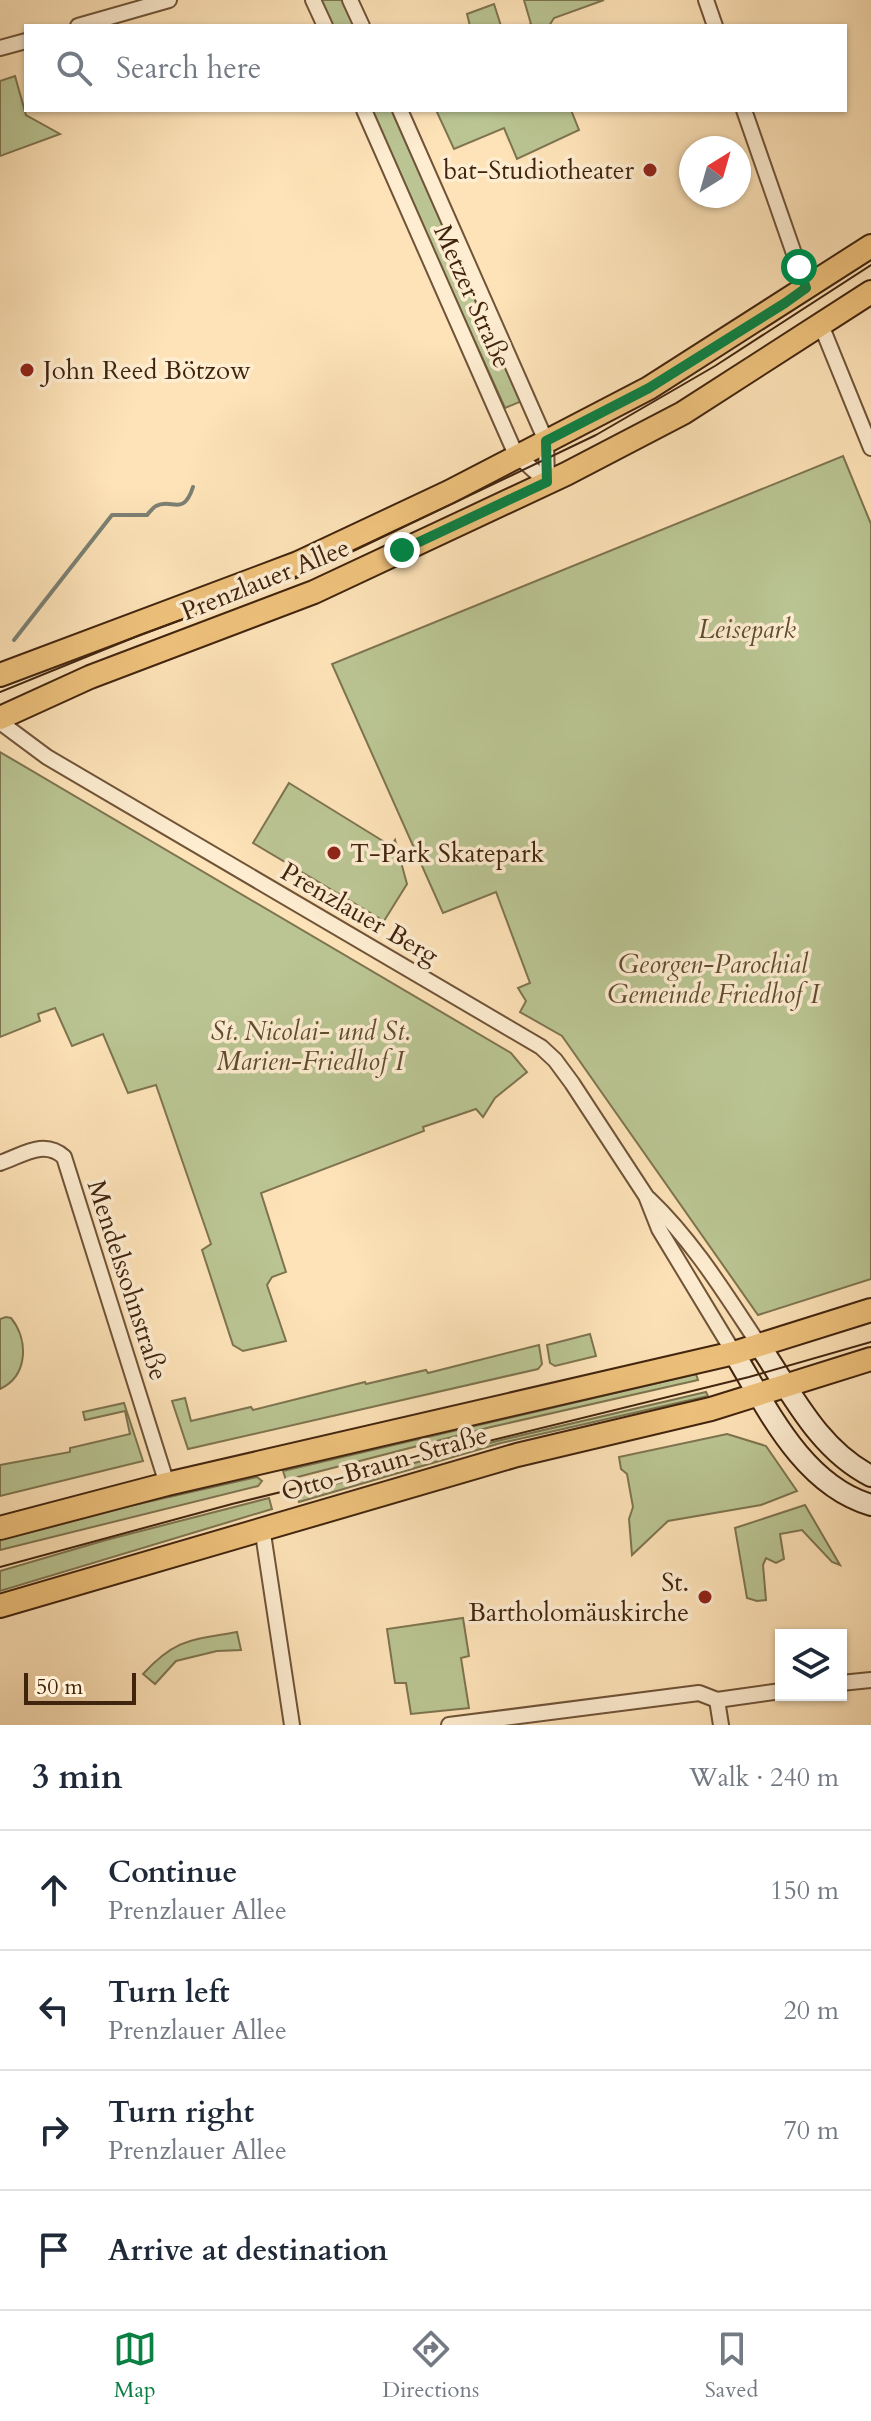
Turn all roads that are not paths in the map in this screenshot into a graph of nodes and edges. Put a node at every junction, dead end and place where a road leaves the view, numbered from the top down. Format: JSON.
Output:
{"nodes":[{"id":1,"x":169,"y":0,"type":"edge"},
{"id":2,"x":313,"y":0,"type":"edge"},
{"id":3,"x":350,"y":0,"type":"edge"},
{"id":4,"x":706,"y":0,"type":"edge"},
{"id":5,"x":85,"y":24,"type":"edge"},
{"id":6,"x":324,"y":24,"type":"edge"},
{"id":7,"x":361,"y":24,"type":"edge"},
{"id":8,"x":714,"y":24,"type":"edge"},
{"id":9,"x":24,"y":42,"type":"edge"},
{"id":10,"x":0,"y":48,"type":"edge"},
{"id":11,"x":365,"y":112,"type":"edge"},
{"id":12,"x":401,"y":112,"type":"edge"},
{"id":13,"x":745,"y":112,"type":"edge"},
{"id":14,"x":871,"y":246,"type":"edge"},
{"id":15,"x":806,"y":288,"type":"junction"},
{"id":16,"x":871,"y":292,"type":"edge"},
{"id":17,"x":821,"y":325,"type":"junction"},
{"id":18,"x":546,"y":441,"type":"junction"},
{"id":19,"x":871,"y":448,"type":"edge"},
{"id":20,"x":519,"y":457,"type":"junction"},
{"id":21,"x":547,"y":482,"type":"junction"},
{"id":22,"x":0,"y":675,"type":"edge"},
{"id":23,"x":0,"y":720,"type":"edge"},
{"id":24,"x":0,"y":1163,"type":"edge"},
{"id":25,"x":646,"y":1196,"type":"junction"},
{"id":26,"x":871,"y":1310,"type":"edge"},
{"id":27,"x":760,"y":1346,"type":"junction"},
{"id":28,"x":734,"y":1353,"type":"junction"},
{"id":29,"x":871,"y":1359,"type":"edge"},
{"id":30,"x":786,"y":1385,"type":"junction"},
{"id":31,"x":757,"y":1392,"type":"junction"},
{"id":32,"x":871,"y":1476,"type":"edge"},
{"id":33,"x":167,"y":1484,"type":"junction"},
{"id":34,"x":871,"y":1505,"type":"edge"},
{"id":35,"x":262,"y":1527,"type":"junction"},
{"id":36,"x":0,"y":1528,"type":"edge"},
{"id":37,"x":0,"y":1606,"type":"edge"},
{"id":38,"x":871,"y":1680,"type":"edge"},
{"id":39,"x":847,"y":1682,"type":"edge"},
{"id":40,"x":775,"y":1692,"type":"edge"},
{"id":41,"x":717,"y":1700,"type":"junction"},
{"id":42,"x":292,"y":1725,"type":"edge"},
{"id":43,"x":449,"y":1725,"type":"edge"},
{"id":44,"x":721,"y":1725,"type":"edge"}],
"edges":[{"from":1,"to":5,"type":"street"},
{"from":2,"to":6,"type":"street"},
{"from":3,"to":7,"type":"street"},
{"from":4,"to":8,"type":"street"},
{"from":9,"to":10,"type":"street"},
{"from":11,"to":20,"type":"street","name":"Metzer Straße"},
{"from":12,"to":18,"type":"street","name":"Metzer Straße"},
{"from":13,"to":15,"type":"street"},
{"from":14,"to":15,"type":"main road","name":"Prenzlauer Allee"},
{"from":15,"to":18,"type":"main road","name":"Prenzlauer Allee"},
{"from":16,"to":17,"type":"main road","name":"Prenzlauer Allee"},
{"from":17,"to":19,"type":"street"},
{"from":17,"to":21,"type":"main road","name":"Prenzlauer Allee"},
{"from":18,"to":20,"type":"main road","name":"Prenzlauer Allee"},
{"from":18,"to":21,"type":"street"},
{"from":20,"to":21,"type":"street"},
{"from":20,"to":22,"type":"main road","name":"Prenzlauer Allee"},
{"from":21,"to":23,"type":"main road","name":"Prenzlauer Allee"},
{"from":23,"to":25,"type":"street","name":"Prenzlauer Berg"},
{"from":24,"to":33,"type":"street","name":"Mendelssohnstraße"},
{"from":25,"to":27,"type":"street","name":"Prenzlauer Berg"},
{"from":25,"to":28,"type":"street","name":"Prenzlauer Berg"},
{"from":26,"to":27,"type":"main road","name":"Otto-Braun-Straße"},
{"from":27,"to":28,"type":"main road","name":"Otto-Braun-Straße"},
{"from":27,"to":30,"type":"street"},
{"from":28,"to":31,"type":"street"},
{"from":28,"to":33,"type":"main road","name":"Otto-Braun-Straße"},
{"from":29,"to":30,"type":"main road","name":"Otto-Braun-Straße"},
{"from":30,"to":31,"type":"main road","name":"Otto-Braun-Straße"},
{"from":30,"to":32,"type":"street"},
{"from":31,"to":34,"type":"street"},
{"from":31,"to":35,"type":"main road","name":"Otto-Braun-Straße"},
{"from":33,"to":36,"type":"main road","name":"Otto-Braun-Straße"},
{"from":35,"to":37,"type":"main road","name":"Otto-Braun-Straße"},
{"from":35,"to":42,"type":"street"},
{"from":38,"to":39,"type":"street"},
{"from":40,"to":41,"type":"street"},
{"from":41,"to":43,"type":"street"},
{"from":41,"to":44,"type":"street"}]}
